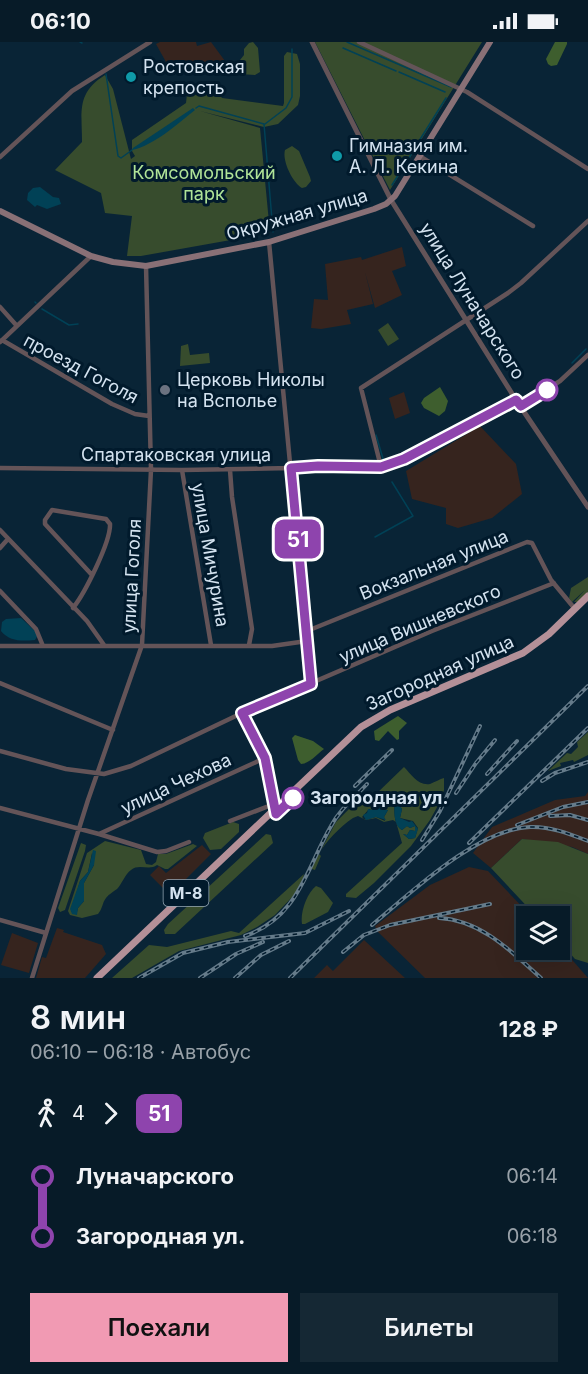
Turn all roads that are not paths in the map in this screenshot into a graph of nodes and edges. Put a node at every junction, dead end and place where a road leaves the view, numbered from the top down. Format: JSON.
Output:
{"nodes":[{"id":1,"x":150,"y":42,"type":"edge"},
{"id":2,"x":312,"y":42,"type":"edge"},
{"id":3,"x":359,"y":42,"type":"edge"},
{"id":4,"x":490,"y":42,"type":"edge"},
{"id":5,"x":463,"y":90,"type":"junction"},
{"id":6,"x":0,"y":158,"type":"edge"},
{"id":7,"x":421,"y":158,"type":"junction"},
{"id":8,"x":588,"y":169,"type":"edge"},
{"id":9,"x":391,"y":200,"type":"junction"},
{"id":10,"x":0,"y":211,"type":"edge"},
{"id":11,"x":588,"y":221,"type":"edge"},
{"id":12,"x":533,"y":226,"type":"dead end"},
{"id":13,"x":269,"y":242,"type":"junction"},
{"id":14,"x":91,"y":256,"type":"junction"},
{"id":15,"x":147,"y":266,"type":"junction"},
{"id":16,"x":0,"y":307,"type":"edge"},
{"id":17,"x":466,"y":320,"type":"junction"},
{"id":18,"x":17,"y":326,"type":"junction"},
{"id":19,"x":1,"y":341,"type":"edge"},
{"id":20,"x":588,"y":355,"type":"edge"},
{"id":21,"x":516,"y":400,"type":"junction"},
{"id":22,"x":521,"y":406,"type":"junction"},
{"id":23,"x":149,"y":417,"type":"junction"},
{"id":24,"x":381,"y":467,"type":"junction"},
{"id":25,"x":0,"y":468,"type":"edge"},
{"id":26,"x":291,"y":468,"type":"junction"},
{"id":27,"x":151,"y":470,"type":"junction"},
{"id":28,"x":182,"y":470,"type":"junction"},
{"id":29,"x":230,"y":470,"type":"junction"},
{"id":30,"x":588,"y":507,"type":"edge"},
{"id":31,"x":0,"y":530,"type":"edge"},
{"id":32,"x":8,"y":539,"type":"junction"},
{"id":33,"x":0,"y":548,"type":"edge"},
{"id":34,"x":92,"y":575,"type":"junction"},
{"id":35,"x":554,"y":583,"type":"junction"},
{"id":36,"x":0,"y":591,"type":"edge"},
{"id":37,"x":588,"y":596,"type":"edge"},
{"id":38,"x":588,"y":601,"type":"edge"},
{"id":39,"x":73,"y":608,"type":"junction"},
{"id":40,"x":575,"y":609,"type":"junction"},
{"id":41,"x":306,"y":631,"type":"junction"},
{"id":42,"x":307,"y":641,"type":"junction"},
{"id":43,"x":104,"y":645,"type":"junction"},
{"id":44,"x":142,"y":645,"type":"junction"},
{"id":45,"x":212,"y":645,"type":"junction"},
{"id":46,"x":249,"y":645,"type":"junction"},
{"id":47,"x":0,"y":646,"type":"edge"},
{"id":48,"x":43,"y":646,"type":"junction"},
{"id":49,"x":0,"y":683,"type":"edge"},
{"id":50,"x":311,"y":684,"type":"junction"},
{"id":51,"x":242,"y":713,"type":"junction"},
{"id":52,"x":113,"y":729,"type":"junction"},
{"id":53,"x":0,"y":751,"type":"edge"},
{"id":54,"x":265,"y":758,"type":"junction"},
{"id":55,"x":97,"y":775,"type":"junction"},
{"id":56,"x":0,"y":808,"type":"edge"},
{"id":57,"x":275,"y":809,"type":"junction"},
{"id":58,"x":230,"y":821,"type":"dead end"},
{"id":59,"x":79,"y":830,"type":"junction"},
{"id":60,"x":99,"y":834,"type":"junction"},
{"id":61,"x":189,"y":842,"type":"dead end"},
{"id":62,"x":0,"y":920,"type":"edge"},
{"id":63,"x":46,"y":933,"type":"junction"},
{"id":64,"x":32,"y":978,"type":"edge"},
{"id":65,"x":97,"y":978,"type":"edge"},
{"id":66,"x":104,"y":978,"type":"edge"}],
"edges":[{"from":1,"to":6,"type":"street"},
{"from":2,"to":9,"type":"street","name":"улица Луначарского"},
{"from":3,"to":5,"type":"street"},
{"from":4,"to":5,"type":"main road","name":"Окружная улица"},
{"from":5,"to":7,"type":"main road","name":"Окружная улица"},
{"from":5,"to":8,"type":"street"},
{"from":7,"to":9,"type":"main road","name":"Окружная улица"},
{"from":7,"to":12,"type":"street"},
{"from":9,"to":13,"type":"main road","name":"Окружная улица"},
{"from":9,"to":17,"type":"street","name":"улица Луначарского"},
{"from":10,"to":14,"type":"main road","name":"Окружная улица"},
{"from":11,"to":17,"type":"street"},
{"from":13,"to":15,"type":"main road","name":"Окружная улица"},
{"from":13,"to":26,"type":"street"},
{"from":14,"to":15,"type":"main road","name":"Окружная улица"},
{"from":14,"to":18,"type":"street"},
{"from":15,"to":23,"type":"street","name":"улица Гоголя"},
{"from":16,"to":18,"type":"street"},
{"from":17,"to":21,"type":"street","name":"улица Луначарского"},
{"from":17,"to":24,"type":"street"},
{"from":18,"to":19,"type":"street"},
{"from":19,"to":23,"type":"street","name":"проезд Гоголя"},
{"from":20,"to":22,"type":"street"},
{"from":21,"to":22,"type":"street","name":"улица Луначарского"},
{"from":21,"to":24,"type":"street","name":"Спартаковская улица"},
{"from":22,"to":30,"type":"street","name":"улица Луначарского"},
{"from":23,"to":27,"type":"street","name":"улица Гоголя"},
{"from":24,"to":26,"type":"street","name":"Спартаковская улица"},
{"from":25,"to":27,"type":"street","name":"Спартаковская улица"},
{"from":26,"to":29,"type":"street","name":"Спартаковская улица"},
{"from":26,"to":41,"type":"street"},
{"from":27,"to":28,"type":"street","name":"Спартаковская улица"},
{"from":27,"to":44,"type":"street","name":"улица Гоголя"},
{"from":28,"to":29,"type":"street","name":"Спартаковская улица"},
{"from":28,"to":45,"type":"street","name":"улица Мичурина"},
{"from":29,"to":46,"type":"street"},
{"from":31,"to":32,"type":"street"},
{"from":32,"to":33,"type":"street"},
{"from":32,"to":39,"type":"street"},
{"from":34,"to":34,"type":"street"},
{"from":34,"to":39,"type":"street"},
{"from":35,"to":40,"type":"street","name":"Вокзальная улица"},
{"from":35,"to":41,"type":"street","name":"Вокзальная улица"},
{"from":35,"to":50,"type":"street","name":"улица Вишневского"},
{"from":36,"to":48,"type":"street"},
{"from":37,"to":40,"type":"highway","name":"Загородная улица","number":"М-8"},
{"from":38,"to":57,"type":"highway","name":"Загородная улица","number":"М-8"},
{"from":39,"to":43,"type":"street"},
{"from":40,"to":57,"type":"highway","name":"Загородная улица","number":"М-8"},
{"from":41,"to":42,"type":"street"},
{"from":42,"to":46,"type":"street"},
{"from":42,"to":50,"type":"street"},
{"from":43,"to":44,"type":"street"},
{"from":43,"to":48,"type":"street"},
{"from":44,"to":45,"type":"street"},
{"from":44,"to":52,"type":"street","name":"улица Гоголя"},
{"from":45,"to":46,"type":"street"},
{"from":47,"to":48,"type":"street"},
{"from":49,"to":52,"type":"street"},
{"from":50,"to":51,"type":"street","name":"улица Вишневского"},
{"from":51,"to":54,"type":"street"},
{"from":51,"to":55,"type":"street","name":"улица Вишневского"},
{"from":52,"to":55,"type":"street","name":"улица Гоголя"},
{"from":53,"to":55,"type":"street"},
{"from":54,"to":57,"type":"street"},
{"from":54,"to":60,"type":"street","name":"улица Чехова"},
{"from":55,"to":59,"type":"street","name":"улица Гоголя"},
{"from":56,"to":59,"type":"street","name":"улица Чехова"},
{"from":57,"to":58,"type":"street"},
{"from":57,"to":65,"type":"highway","name":"Загородная улица","number":"М-8"},
{"from":57,"to":66,"type":"highway","name":"Загородная улица","number":"М-8"},
{"from":59,"to":60,"type":"street","name":"улица Чехова"},
{"from":59,"to":63,"type":"street","name":"улица Гоголя"},
{"from":60,"to":61,"type":"street","name":"улица Чехова"},
{"from":62,"to":63,"type":"street"},
{"from":63,"to":64,"type":"street","name":"улица Гоголя"}]}
